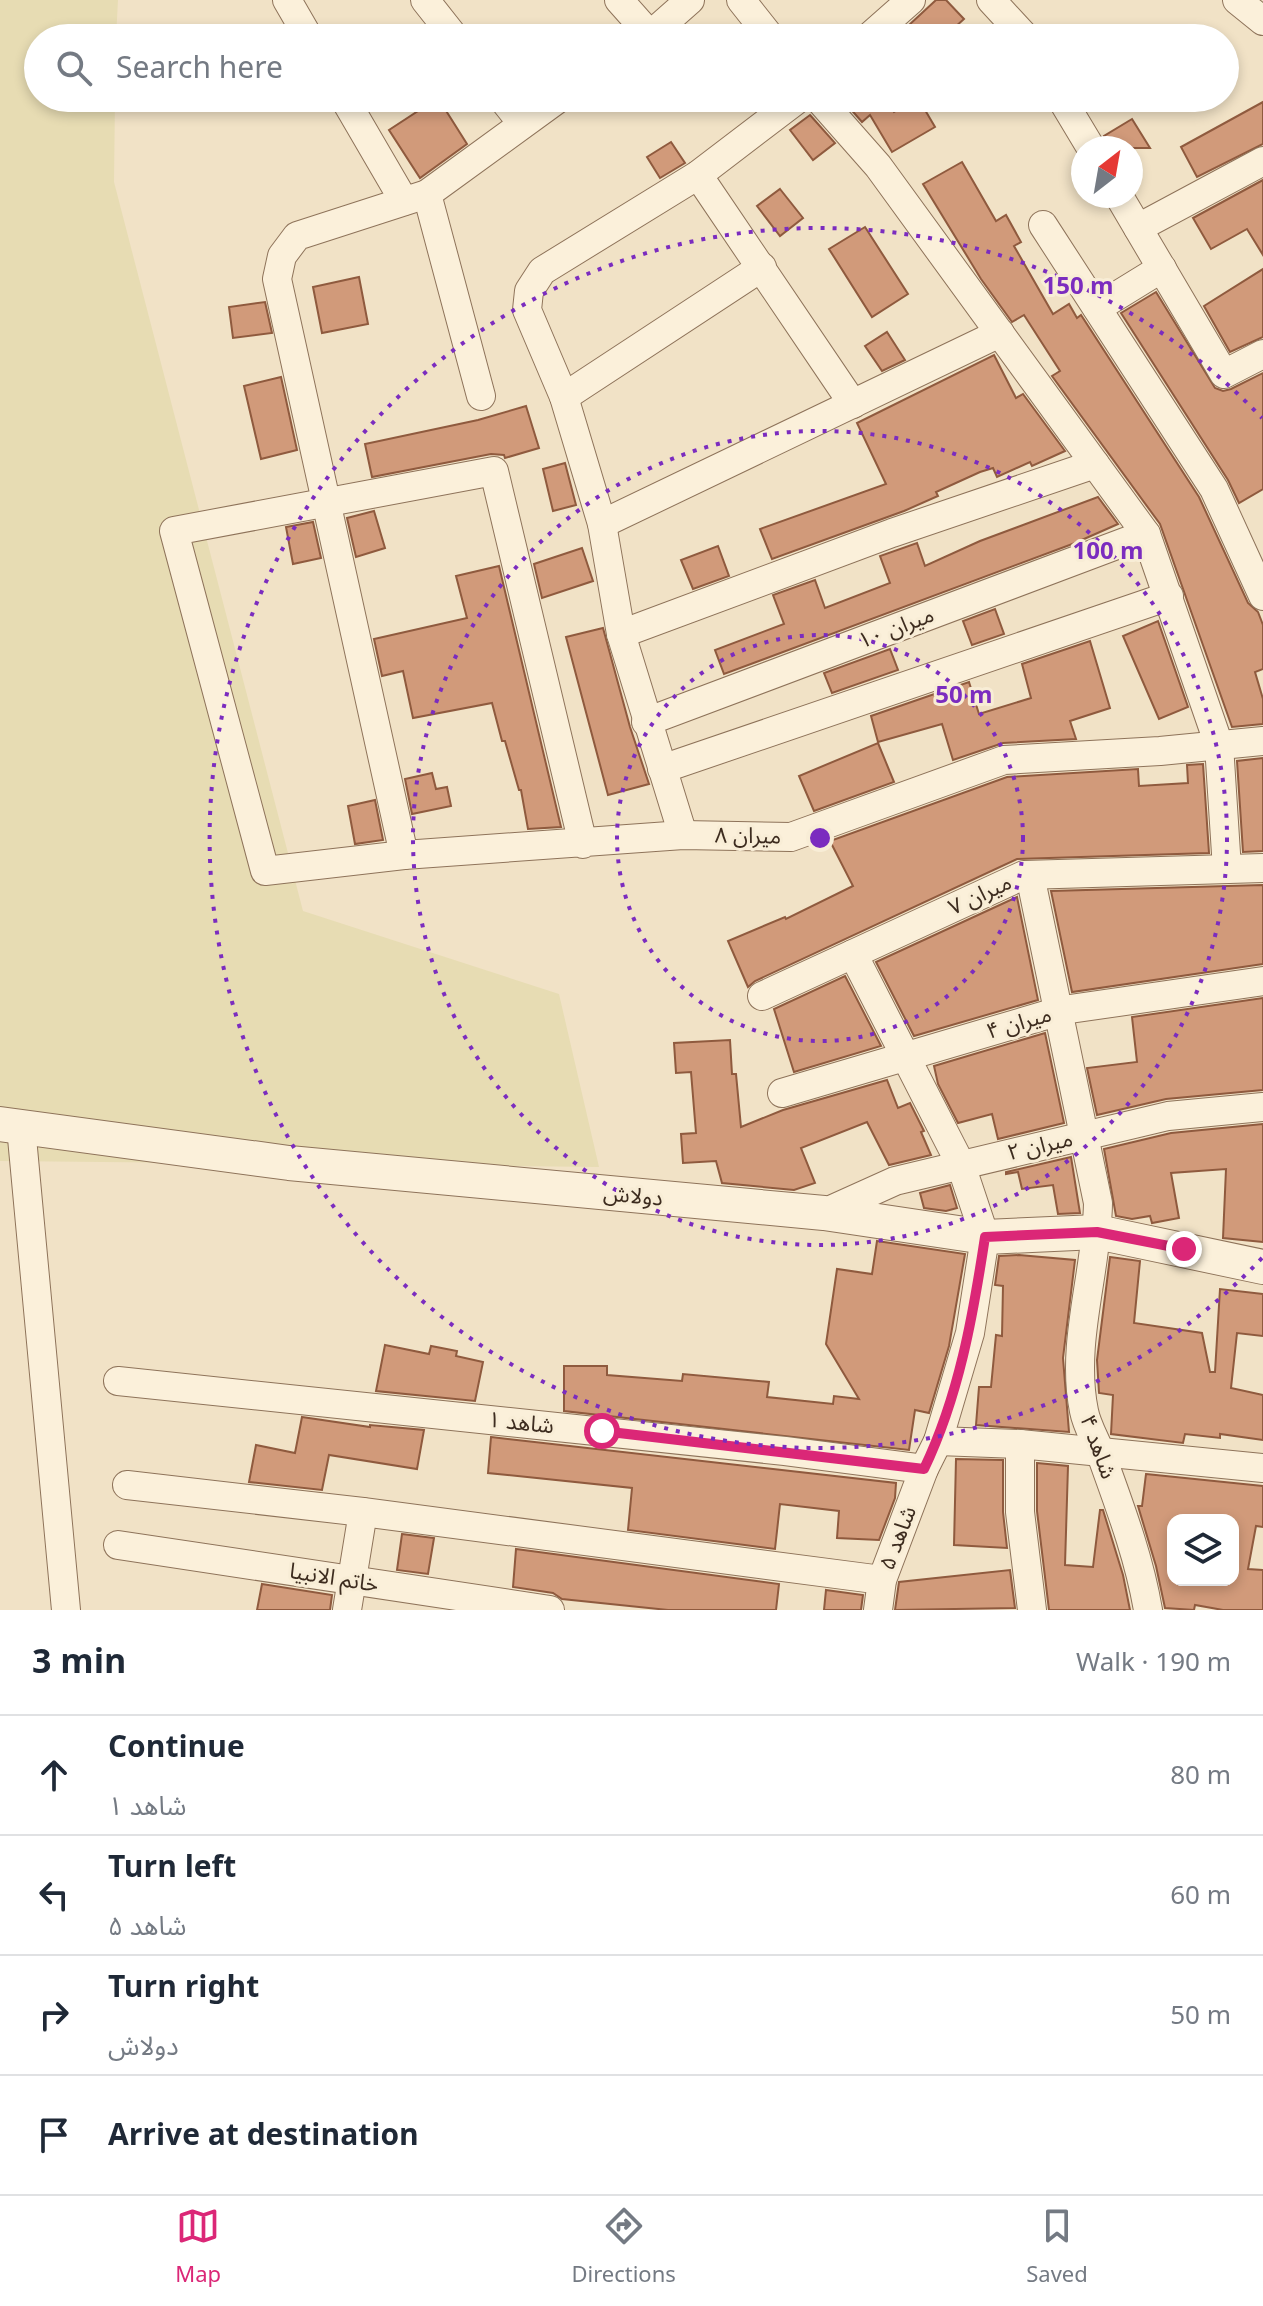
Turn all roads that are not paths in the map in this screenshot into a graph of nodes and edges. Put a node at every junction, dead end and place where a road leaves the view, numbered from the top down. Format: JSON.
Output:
{"nodes":[{"id":1,"x":287,"y":0,"type":"edge"},
{"id":2,"x":425,"y":0,"type":"edge"},
{"id":3,"x":619,"y":0,"type":"edge"},
{"id":4,"x":690,"y":0,"type":"edge"},
{"id":5,"x":741,"y":0,"type":"edge"},
{"id":6,"x":911,"y":0,"type":"edge"},
{"id":7,"x":991,"y":0,"type":"edge"},
{"id":8,"x":1237,"y":0,"type":"edge"},
{"id":9,"x":1263,"y":21,"type":"edge"},
{"id":10,"x":301,"y":24,"type":"edge"},
{"id":11,"x":444,"y":24,"type":"edge"},
{"id":12,"x":638,"y":24,"type":"edge"},
{"id":13,"x":663,"y":24,"type":"edge"},
{"id":14,"x":760,"y":24,"type":"edge"},
{"id":15,"x":884,"y":24,"type":"edge"},
{"id":16,"x":1013,"y":24,"type":"edge"},
{"id":17,"x":354,"y":112,"type":"edge"},
{"id":18,"x":513,"y":112,"type":"edge"},
{"id":19,"x":538,"y":112,"type":"edge"},
{"id":20,"x":781,"y":112,"type":"edge"},
{"id":21,"x":830,"y":112,"type":"edge"},
{"id":22,"x":1069,"y":112,"type":"edge"},
{"id":23,"x":522,"y":123,"type":"junction"},
{"id":24,"x":1084,"y":136,"type":"edge"},
{"id":25,"x":1263,"y":161,"type":"edge"},
{"id":26,"x":698,"y":175,"type":"junction"},
{"id":27,"x":415,"y":198,"type":"junction"},
{"id":28,"x":1126,"y":208,"type":"edge"},
{"id":29,"x":1043,"y":225,"type":"dead end"},
{"id":30,"x":1138,"y":228,"type":"junction"},
{"id":31,"x":762,"y":267,"type":"junction"},
{"id":32,"x":1162,"y":268,"type":"junction"},
{"id":33,"x":1097,"y":308,"type":"junction"},
{"id":34,"x":1000,"y":333,"type":"junction"},
{"id":35,"x":1263,"y":354,"type":"edge"},
{"id":36,"x":481,"y":396,"type":"dead end"},
{"id":37,"x":564,"y":397,"type":"junction"},
{"id":38,"x":853,"y":404,"type":"junction"},
{"id":39,"x":1095,"y":464,"type":"junction"},
{"id":40,"x":327,"y":504,"type":"junction"},
{"id":41,"x":602,"y":524,"type":"junction"},
{"id":42,"x":1146,"y":534,"type":"junction"},
{"id":43,"x":1169,"y":596,"type":"junction"},
{"id":44,"x":1263,"y":596,"type":"edge"},
{"id":45,"x":621,"y":634,"type":"junction"},
{"id":46,"x":646,"y":722,"type":"junction"},
{"id":47,"x":1263,"y":741,"type":"edge"},
{"id":48,"x":1219,"y":745,"type":"junction"},
{"id":49,"x":662,"y":769,"type":"junction"},
{"id":50,"x":683,"y":835,"type":"junction"},
{"id":51,"x":583,"y":844,"type":"junction"},
{"id":52,"x":404,"y":855,"type":"junction"},
{"id":53,"x":1263,"y":868,"type":"edge"},
{"id":54,"x":1227,"y":869,"type":"junction"},
{"id":55,"x":1030,"y":875,"type":"junction"},
{"id":56,"x":853,"y":954,"type":"junction"},
{"id":57,"x":1263,"y":981,"type":"edge"},
{"id":58,"x":762,"y":996,"type":"dead end"},
{"id":59,"x":1060,"y":1011,"type":"junction"},
{"id":60,"x":904,"y":1057,"type":"junction"},
{"id":61,"x":782,"y":1093,"type":"dead end"},
{"id":62,"x":1263,"y":1107,"type":"edge"},
{"id":63,"x":10,"y":1125,"type":"edge"},
{"id":64,"x":1083,"y":1136,"type":"junction"},
{"id":65,"x":961,"y":1165,"type":"junction"},
{"id":66,"x":824,"y":1213,"type":"junction"},
{"id":67,"x":1097,"y":1232,"type":"junction"},
{"id":68,"x":985,"y":1237,"type":"junction"},
{"id":69,"x":1263,"y":1267,"type":"edge"},
{"id":70,"x":118,"y":1381,"type":"dead end"},
{"id":71,"x":938,"y":1441,"type":"junction"},
{"id":72,"x":1020,"y":1444,"type":"junction"},
{"id":73,"x":1101,"y":1452,"type":"junction"},
{"id":74,"x":1263,"y":1468,"type":"edge"},
{"id":75,"x":924,"y":1469,"type":"junction"},
{"id":76,"x":127,"y":1485,"type":"dead end"},
{"id":77,"x":363,"y":1512,"type":"junction"},
{"id":78,"x":118,"y":1545,"type":"dead end"},
{"id":79,"x":882,"y":1580,"type":"junction"},
{"id":80,"x":353,"y":1582,"type":"junction"},
{"id":81,"x":453,"y":1603,"type":"edge"},
{"id":82,"x":66,"y":1610,"type":"edge"},
{"id":83,"x":347,"y":1610,"type":"edge"},
{"id":84,"x":550,"y":1610,"type":"edge"},
{"id":85,"x":878,"y":1610,"type":"edge"},
{"id":86,"x":1032,"y":1610,"type":"edge"},
{"id":87,"x":1148,"y":1610,"type":"edge"}],
"edges":[{"from":1,"to":10,"type":"street"},
{"from":2,"to":11,"type":"street"},
{"from":3,"to":12,"type":"street"},
{"from":4,"to":13,"type":"street"},
{"from":5,"to":14,"type":"street"},
{"from":6,"to":15,"type":"street"},
{"from":7,"to":16,"type":"street"},
{"from":8,"to":9,"type":"street"},
{"from":17,"to":27,"type":"street"},
{"from":18,"to":23,"type":"street"},
{"from":19,"to":23,"type":"street"},
{"from":20,"to":26,"type":"street"},
{"from":21,"to":34,"type":"street"},
{"from":22,"to":24,"type":"street"},
{"from":23,"to":27,"type":"street"},
{"from":25,"to":30,"type":"street"},
{"from":26,"to":31,"type":"street"},
{"from":26,"to":37,"type":"street"},
{"from":27,"to":36,"type":"street"},
{"from":27,"to":40,"type":"street"},
{"from":28,"to":30,"type":"street"},
{"from":29,"to":33,"type":"street"},
{"from":30,"to":32,"type":"street"},
{"from":31,"to":37,"type":"street"},
{"from":31,"to":38,"type":"street"},
{"from":32,"to":33,"type":"street"},
{"from":32,"to":35,"type":"street"},
{"from":33,"to":44,"type":"street"},
{"from":34,"to":38,"type":"street"},
{"from":34,"to":39,"type":"street"},
{"from":37,"to":41,"type":"street"},
{"from":38,"to":41,"type":"street"},
{"from":39,"to":42,"type":"street"},
{"from":39,"to":45,"type":"street"},
{"from":40,"to":51,"type":"street"},
{"from":40,"to":52,"type":"street"},
{"from":40,"to":52,"type":"street","name":"میران ۸"},
{"from":41,"to":45,"type":"street"},
{"from":42,"to":43,"type":"street"},
{"from":42,"to":46,"type":"street","name":"میران ۱۰"},
{"from":43,"to":48,"type":"street"},
{"from":43,"to":49,"type":"street"},
{"from":45,"to":46,"type":"street"},
{"from":46,"to":49,"type":"street"},
{"from":47,"to":48,"type":"street","name":"میران ۸"},
{"from":48,"to":50,"type":"street","name":"میران ۸"},
{"from":48,"to":54,"type":"street"},
{"from":49,"to":50,"type":"street"},
{"from":50,"to":51,"type":"street","name":"میران ۸"},
{"from":51,"to":52,"type":"street","name":"میران ۸"},
{"from":53,"to":54,"type":"street","name":"میران ۷"},
{"from":54,"to":55,"type":"street","name":"میران ۷"},
{"from":55,"to":56,"type":"street","name":"میران ۷"},
{"from":55,"to":59,"type":"street","name":"شاهد ۴"},
{"from":56,"to":58,"type":"street","name":"میران ۷"},
{"from":56,"to":60,"type":"street"},
{"from":57,"to":59,"type":"street","name":"میران ۴"},
{"from":59,"to":60,"type":"street","name":"میران ۴"},
{"from":59,"to":64,"type":"street","name":"شاهد ۴"},
{"from":60,"to":61,"type":"street","name":"میران ۴"},
{"from":60,"to":65,"type":"street"},
{"from":62,"to":64,"type":"street","name":"میران ۲"},
{"from":63,"to":66,"type":"street","name":"دولاش"},
{"from":63,"to":82,"type":"street"},
{"from":64,"to":65,"type":"street","name":"میران ۲"},
{"from":64,"to":67,"type":"street","name":"شاهد ۴"},
{"from":65,"to":66,"type":"street","name":"میران ۲"},
{"from":65,"to":68,"type":"street"},
{"from":66,"to":68,"type":"street","name":"دولاش"},
{"from":67,"to":68,"type":"street","name":"دولاش"},
{"from":67,"to":69,"type":"street","name":"دولاش"},
{"from":67,"to":73,"type":"street","name":"شاهد ۴"},
{"from":68,"to":71,"type":"street","name":"شاهد ۵"},
{"from":70,"to":75,"type":"street","name":"شاهد ۱"},
{"from":71,"to":72,"type":"street"},
{"from":71,"to":75,"type":"street","name":"شاهد ۵"},
{"from":72,"to":73,"type":"street"},
{"from":72,"to":86,"type":"street"},
{"from":73,"to":74,"type":"street"},
{"from":73,"to":87,"type":"street","name":"شاهد ۴"},
{"from":75,"to":79,"type":"street","name":"شاهد ۵"},
{"from":76,"to":77,"type":"street"},
{"from":77,"to":79,"type":"street"},
{"from":77,"to":80,"type":"street"},
{"from":78,"to":80,"type":"street","name":"خاتم الانبیا"},
{"from":79,"to":85,"type":"street","name":"شاهد ۵"},
{"from":80,"to":81,"type":"street","name":"خاتم الانبیا"},
{"from":80,"to":83,"type":"street"},
{"from":81,"to":84,"type":"street","name":"خاتم الانبیا"}]}
